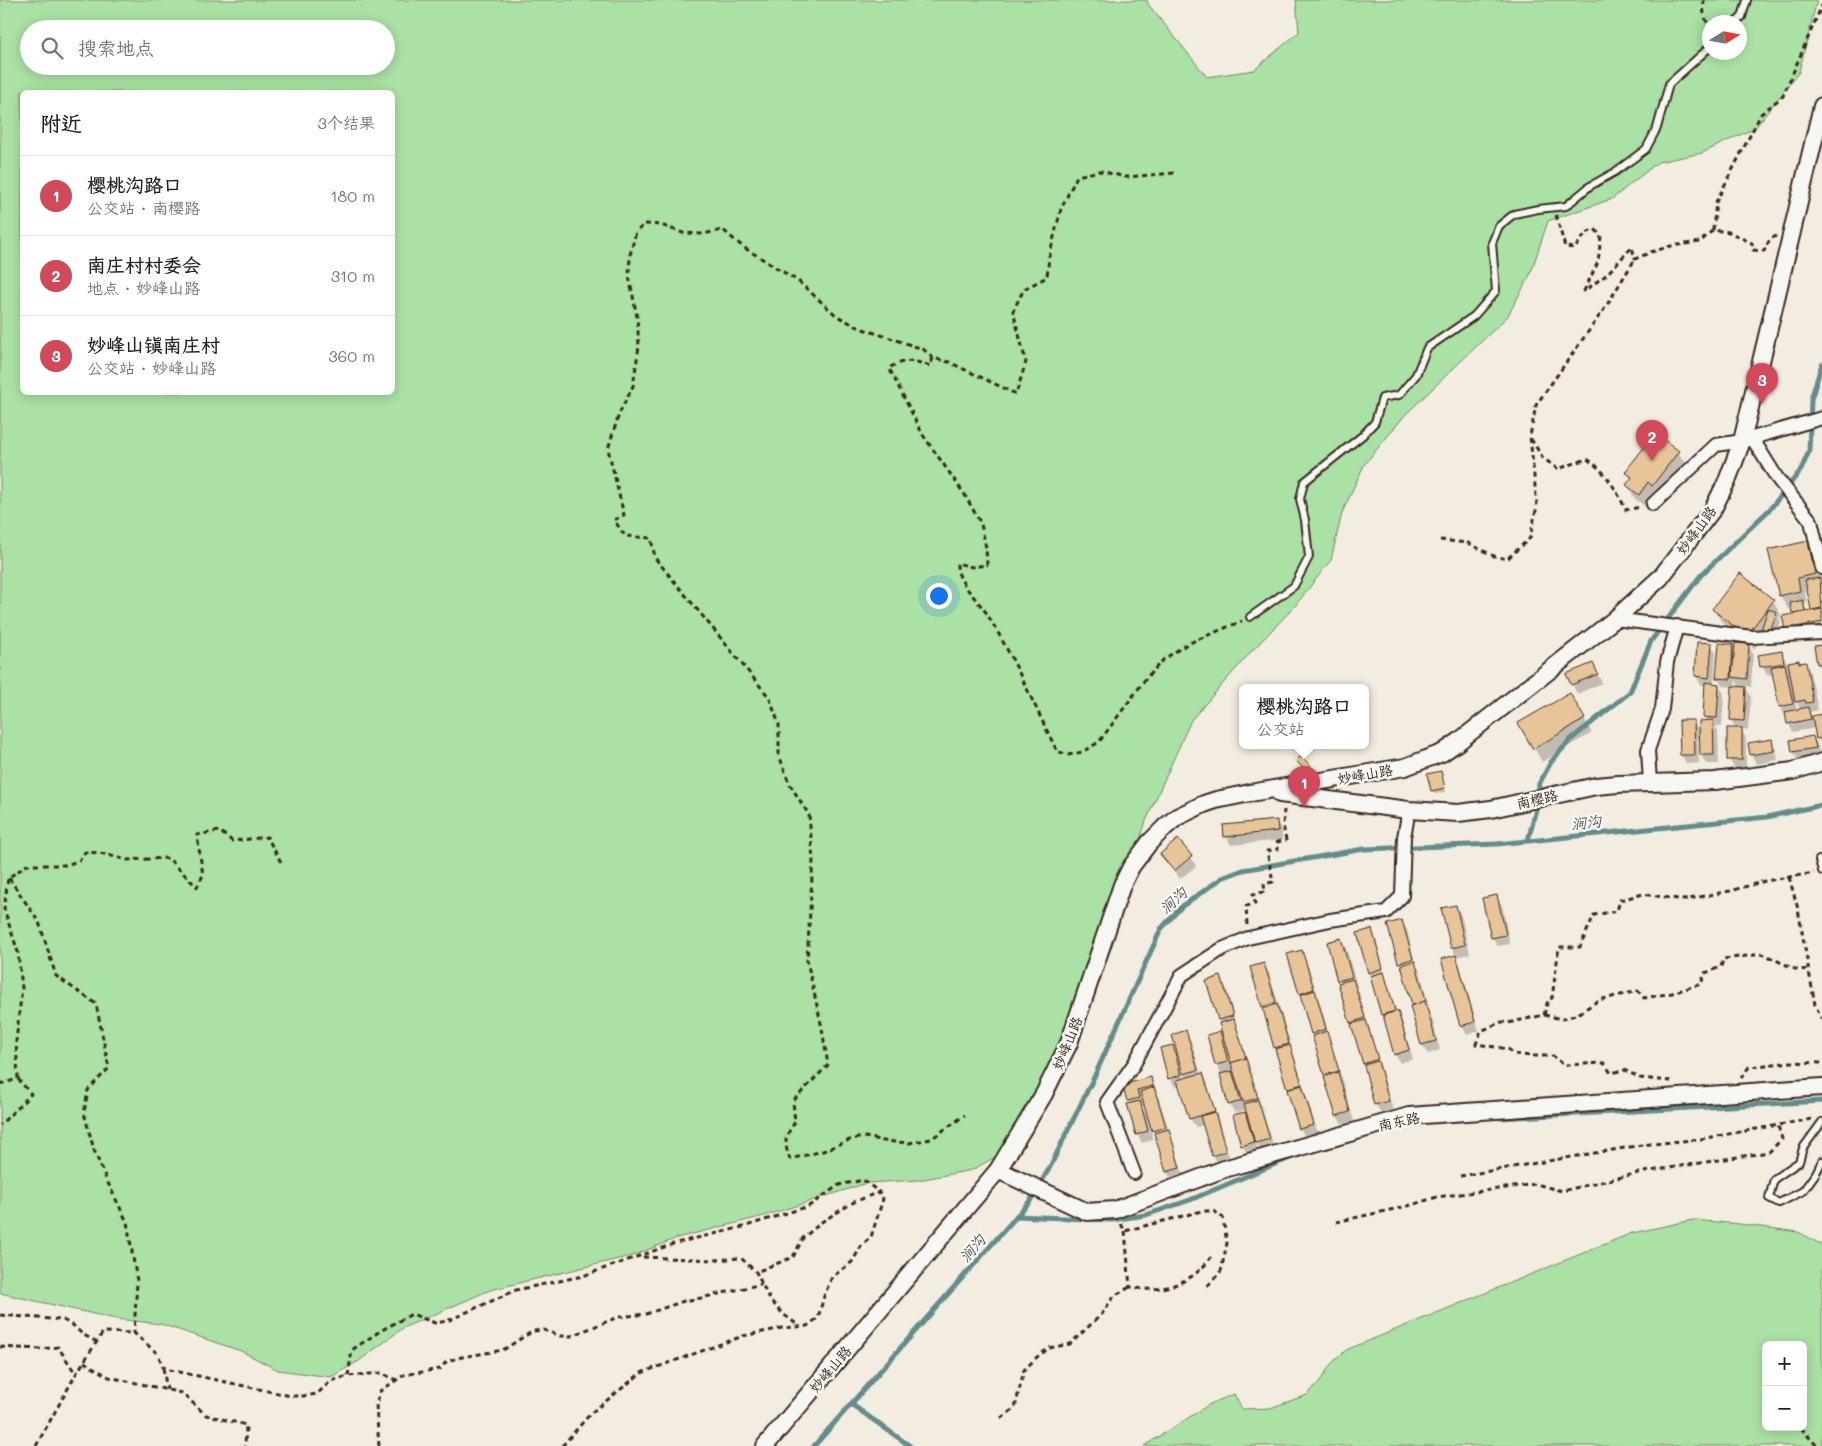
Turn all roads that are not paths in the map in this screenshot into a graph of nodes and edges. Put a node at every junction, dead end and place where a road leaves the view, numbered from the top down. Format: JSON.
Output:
{"nodes":[{"id":1,"x":1747,"y":0,"type":"edge"},
{"id":2,"x":1743,"y":15,"type":"edge"},
{"id":3,"x":1702,"y":54,"type":"edge"},
{"id":4,"x":1822,"y":106,"type":"edge"},
{"id":5,"x":1818,"y":144,"type":"edge"},
{"id":6,"x":1820,"y":418,"type":"edge"},
{"id":7,"x":1747,"y":440,"type":"junction"},
{"id":8,"x":1653,"y":504,"type":"road end"},
{"id":9,"x":1822,"y":568,"type":"edge"},
{"id":10,"x":1250,"y":617,"type":"road end"},
{"id":11,"x":1615,"y":619,"type":"junction"},
{"id":12,"x":1674,"y":626,"type":"junction"},
{"id":13,"x":1822,"y":633,"type":"edge"},
{"id":14,"x":1822,"y":762,"type":"edge"},
{"id":15,"x":1650,"y":783,"type":"junction"},
{"id":16,"x":1250,"y":793,"type":"junction"},
{"id":17,"x":1409,"y":810,"type":"junction"},
{"id":18,"x":1819,"y":860,"type":"dead end"},
{"id":19,"x":1822,"y":871,"type":"edge"},
{"id":20,"x":1822,"y":1088,"type":"edge"},
{"id":21,"x":1822,"y":1122,"type":"edge"},
{"id":22,"x":1822,"y":1161,"type":"edge"},
{"id":23,"x":998,"y":1170,"type":"junction"},
{"id":24,"x":1134,"y":1173,"type":"dead end"},
{"id":25,"x":765,"y":1446,"type":"edge"}],
"edges":[{"from":1,"to":2,"type":"lane"},
{"from":3,"to":10,"type":"lane"},
{"from":4,"to":5,"type":"street","name":"妙峰山路"},
{"from":5,"to":7,"type":"street","name":"妙峰山路"},
{"from":6,"to":7,"type":"street"},
{"from":7,"to":8,"type":"street"},
{"from":7,"to":9,"type":"street"},
{"from":7,"to":11,"type":"street","name":"妙峰山路"},
{"from":11,"to":12,"type":"street"},
{"from":11,"to":16,"type":"street","name":"妙峰山路"},
{"from":12,"to":13,"type":"street"},
{"from":12,"to":15,"type":"street"},
{"from":14,"to":15,"type":"street","name":"南樱路"},
{"from":15,"to":17,"type":"street","name":"南樱路"},
{"from":16,"to":17,"type":"street","name":"南樱路"},
{"from":16,"to":23,"type":"street","name":"妙峰山路"},
{"from":17,"to":24,"type":"street"},
{"from":18,"to":19,"type":"lane"},
{"from":20,"to":23,"type":"street","name":"南东路"},
{"from":21,"to":22,"type":"lane"},
{"from":23,"to":25,"type":"street","name":"妙峰山路"}]}
